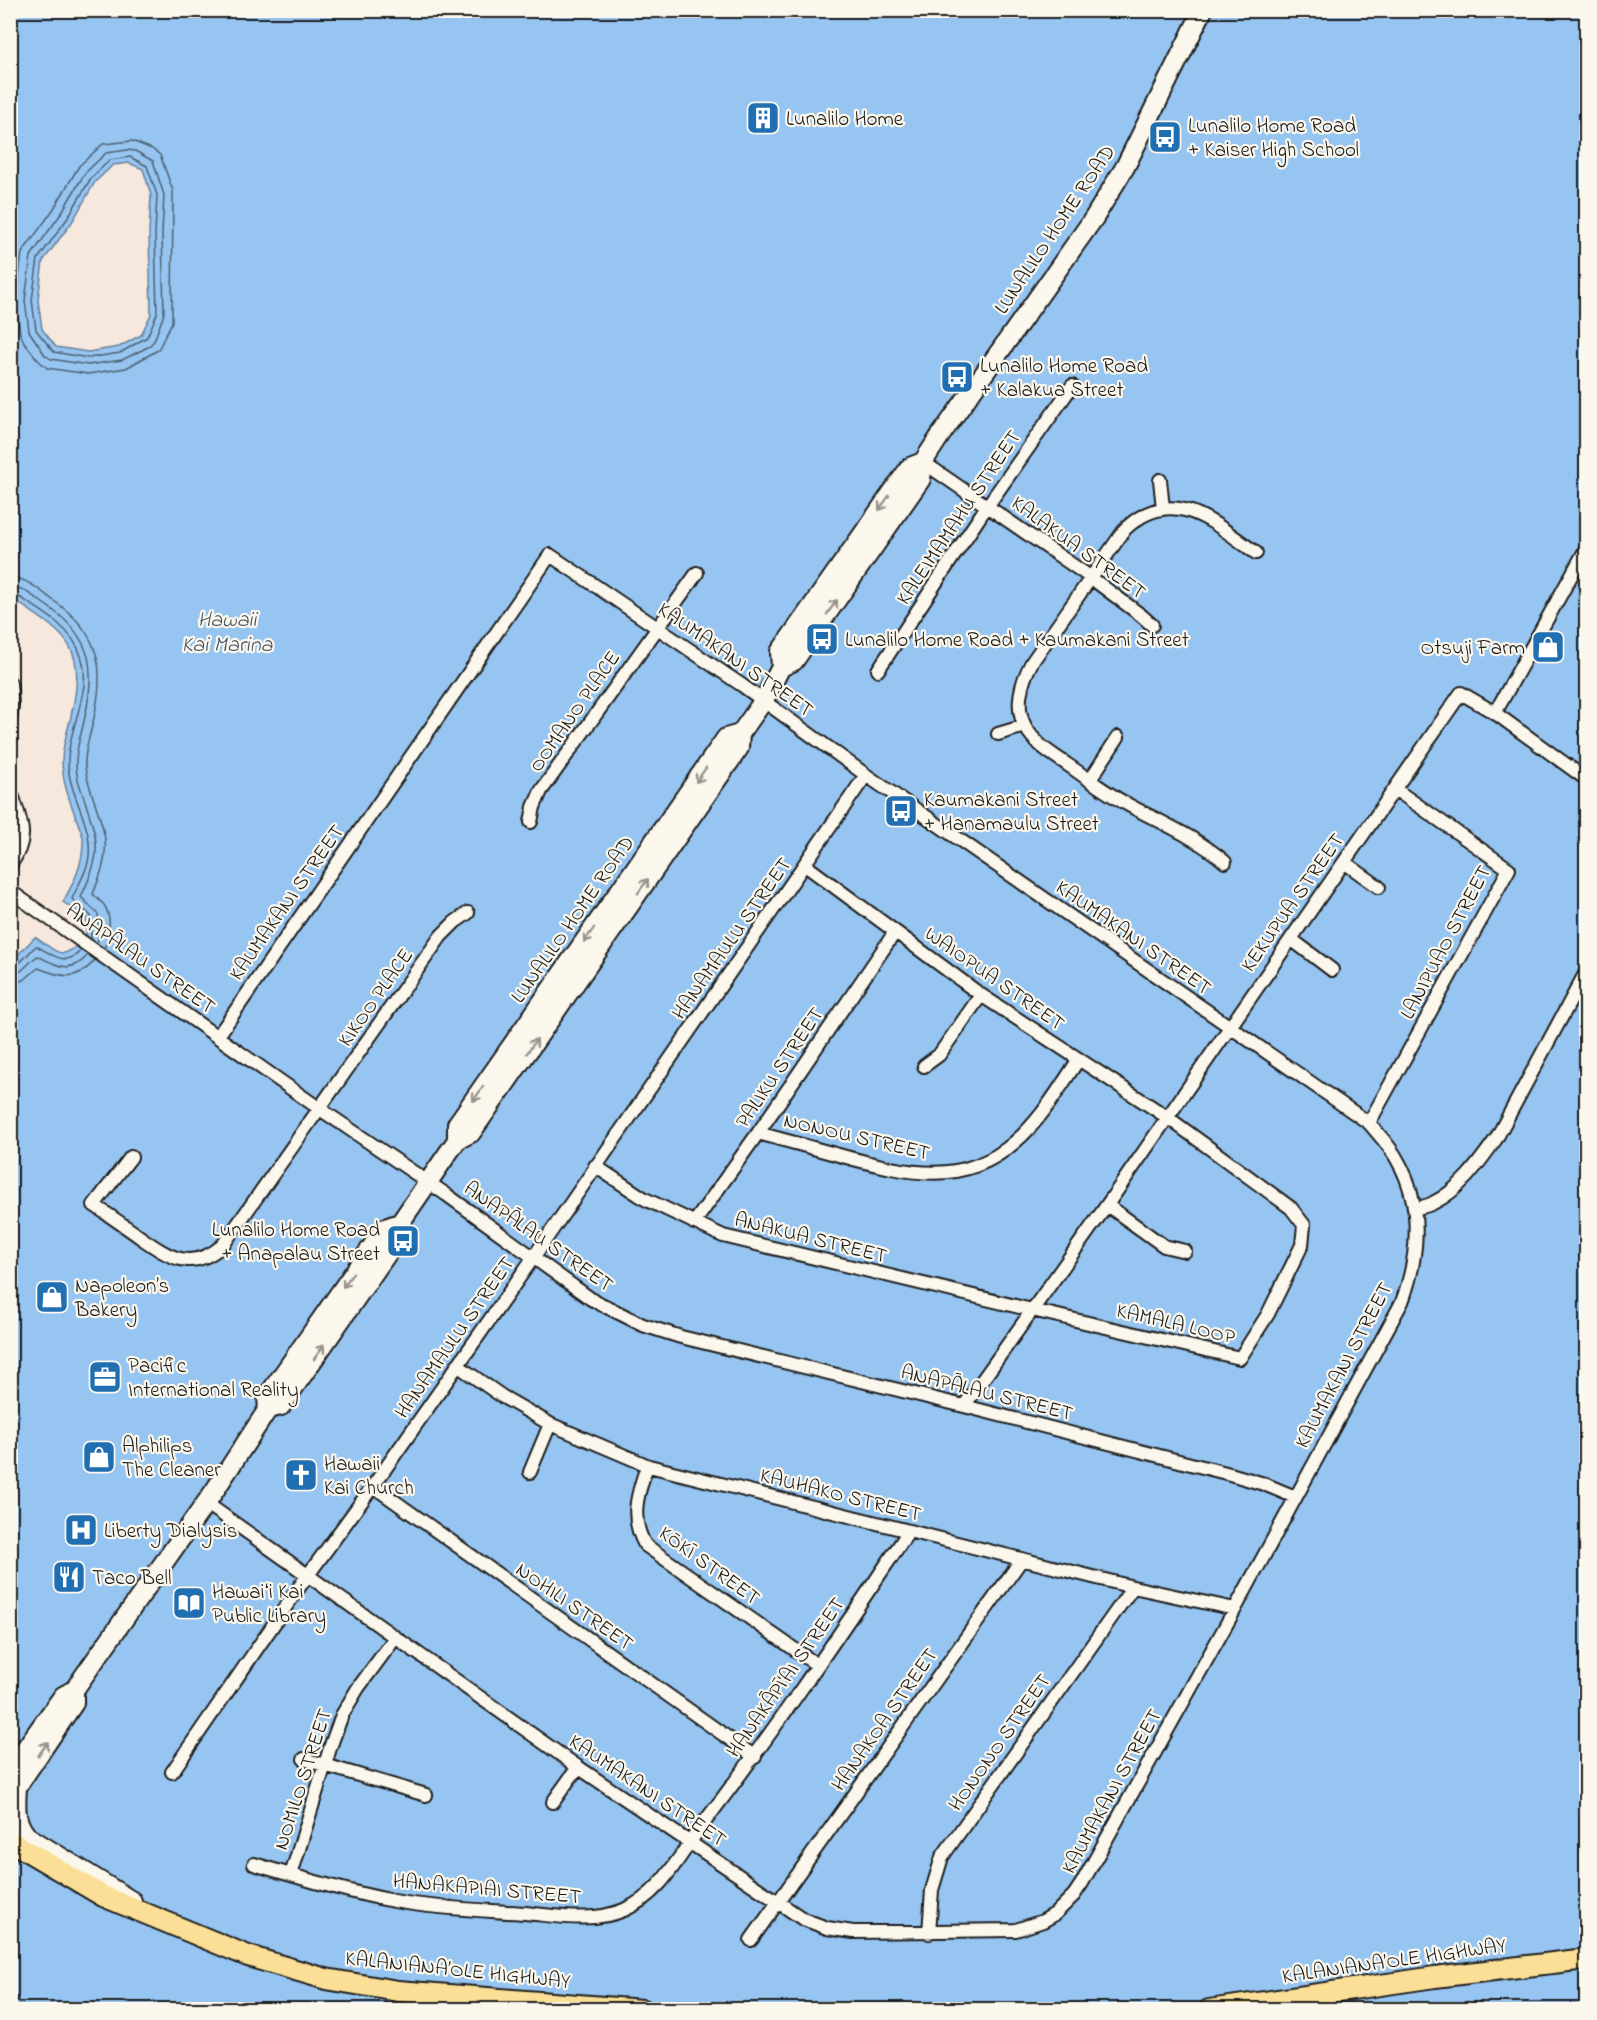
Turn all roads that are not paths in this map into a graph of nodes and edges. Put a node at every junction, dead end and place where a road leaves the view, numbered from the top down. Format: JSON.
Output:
{"nodes":[{"id":1,"x":1203,"y":10,"type":"edge"},
{"id":2,"x":1072,"y":386,"type":"dead end"},
{"id":3,"x":923,"y":462,"type":"junction"},
{"id":4,"x":1160,"y":480,"type":"dead end"},
{"id":5,"x":988,"y":505,"type":"junction"},
{"id":6,"x":1163,"y":508,"type":"junction"},
{"id":7,"x":1587,"y":549,"type":"edge"},
{"id":8,"x":1256,"y":553,"type":"dead end"},
{"id":9,"x":697,"y":573,"type":"dead end"},
{"id":10,"x":1090,"y":577,"type":"junction"},
{"id":11,"x":1152,"y":625,"type":"dead end"},
{"id":12,"x":657,"y":627,"type":"junction"},
{"id":13,"x":879,"y":670,"type":"dead end"},
{"id":14,"x":10,"y":683,"type":"edge"},
{"id":15,"x":764,"y":700,"type":"junction"},
{"id":16,"x":1495,"y":713,"type":"junction"},
{"id":17,"x":10,"y":723,"type":"edge"},
{"id":18,"x":1025,"y":726,"type":"junction"},
{"id":19,"x":998,"y":734,"type":"dead end"},
{"id":20,"x":1118,"y":737,"type":"dead end"},
{"id":21,"x":866,"y":775,"type":"junction"},
{"id":22,"x":1587,"y":779,"type":"edge"},
{"id":23,"x":1090,"y":780,"type":"junction"},
{"id":24,"x":10,"y":788,"type":"edge"},
{"id":25,"x":1396,"y":790,"type":"junction"},
{"id":26,"x":531,"y":822,"type":"dead end"},
{"id":27,"x":1225,"y":862,"type":"dead end"},
{"id":28,"x":1344,"y":862,"type":"junction"},
{"id":29,"x":10,"y":865,"type":"edge"},
{"id":30,"x":805,"y":865,"type":"junction"},
{"id":31,"x":1379,"y":887,"type":"dead end"},
{"id":32,"x":10,"y":891,"type":"edge"},
{"id":33,"x":468,"y":913,"type":"dead end"},
{"id":34,"x":895,"y":932,"type":"junction"},
{"id":35,"x":1291,"y":939,"type":"junction"},
{"id":36,"x":1332,"y":970,"type":"dead end"},
{"id":37,"x":1587,"y":972,"type":"edge"},
{"id":38,"x":981,"y":995,"type":"junction"},
{"id":39,"x":1230,"y":1026,"type":"junction"},
{"id":40,"x":218,"y":1036,"type":"junction"},
{"id":41,"x":1079,"y":1059,"type":"junction"},
{"id":42,"x":924,"y":1066,"type":"dead end"},
{"id":43,"x":320,"y":1109,"type":"junction"},
{"id":44,"x":1167,"y":1117,"type":"junction"},
{"id":45,"x":1370,"y":1123,"type":"junction"},
{"id":46,"x":758,"y":1133,"type":"junction"},
{"id":47,"x":131,"y":1157,"type":"dead end"},
{"id":48,"x":595,"y":1166,"type":"junction"},
{"id":49,"x":428,"y":1182,"type":"junction"},
{"id":50,"x":1107,"y":1205,"type":"junction"},
{"id":51,"x":1415,"y":1209,"type":"junction"},
{"id":52,"x":694,"y":1223,"type":"junction"},
{"id":53,"x":1185,"y":1251,"type":"dead end"},
{"id":54,"x":534,"y":1257,"type":"junction"},
{"id":55,"x":1032,"y":1310,"type":"junction"},
{"id":56,"x":458,"y":1365,"type":"junction"},
{"id":57,"x":964,"y":1406,"type":"junction"},
{"id":58,"x":550,"y":1424,"type":"junction"},
{"id":59,"x":647,"y":1466,"type":"junction"},
{"id":60,"x":530,"y":1472,"type":"dead end"},
{"id":61,"x":373,"y":1486,"type":"junction"},
{"id":62,"x":1295,"y":1497,"type":"junction"},
{"id":63,"x":206,"y":1503,"type":"junction"},
{"id":64,"x":909,"y":1531,"type":"junction"},
{"id":65,"x":1022,"y":1559,"type":"junction"},
{"id":66,"x":308,"y":1575,"type":"junction"},
{"id":67,"x":1133,"y":1587,"type":"junction"},
{"id":68,"x":1235,"y":1609,"type":"junction"},
{"id":69,"x":395,"y":1638,"type":"junction"},
{"id":70,"x":817,"y":1665,"type":"junction"},
{"id":71,"x":755,"y":1756,"type":"junction"},
{"id":72,"x":304,"y":1759,"type":"dead end"},
{"id":73,"x":325,"y":1766,"type":"junction"},
{"id":74,"x":578,"y":1767,"type":"junction"},
{"id":75,"x":172,"y":1772,"type":"dead end"},
{"id":76,"x":13,"y":1785,"type":"edge"},
{"id":77,"x":426,"y":1795,"type":"dead end"},
{"id":78,"x":553,"y":1802,"type":"dead end"},
{"id":79,"x":10,"y":1841,"type":"edge"},
{"id":80,"x":690,"y":1841,"type":"junction"},
{"id":81,"x":254,"y":1864,"type":"dead end"},
{"id":82,"x":291,"y":1875,"type":"junction"},
{"id":83,"x":778,"y":1903,"type":"junction"},
{"id":84,"x":186,"y":1932,"type":"junction"},
{"id":85,"x":929,"y":1933,"type":"junction"},
{"id":86,"x":751,"y":1940,"type":"dead end"},
{"id":87,"x":1587,"y":1959,"type":"edge"},
{"id":88,"x":643,"y":2010,"type":"edge"},
{"id":89,"x":1209,"y":2010,"type":"edge"}],
"edges":[{"from":1,"to":3,"type":"main road","name":"LUNALILO HOME ROAD"},
{"from":2,"to":5,"type":"street","name":"KALEIMAMAHU STREET"},
{"from":3,"to":5,"type":"street","name":"KALAKUA STREET"},
{"from":3,"to":15,"type":"main road","name":"LUNALILO HOME ROAD"},
{"from":4,"to":6,"type":"street"},
{"from":5,"to":10,"type":"street","name":"KALAKUA STREET"},
{"from":5,"to":13,"type":"street","name":"KALEIMAMAHU STREET"},
{"from":6,"to":8,"type":"street"},
{"from":6,"to":10,"type":"street"},
{"from":7,"to":16,"type":"street"},
{"from":9,"to":12,"type":"street","name":"OOMANO PLACE"},
{"from":10,"to":11,"type":"street","name":"KALAKUA STREET"},
{"from":10,"to":18,"type":"street"},
{"from":12,"to":15,"type":"street","name":"KAUMAKANI STREET"},
{"from":12,"to":26,"type":"street","name":"OOMANO PLACE"},
{"from":12,"to":40,"type":"street","name":"KAUMAKANI STREET"},
{"from":14,"to":17,"type":"street"},
{"from":15,"to":21,"type":"street","name":"KAUMAKANI STREET"},
{"from":15,"to":49,"type":"main road","name":"LUNALILO HOME ROAD"},
{"from":16,"to":22,"type":"street","name":"KEKUPUA STREET"},
{"from":16,"to":25,"type":"street","name":"KEKUPUA STREET"},
{"from":18,"to":19,"type":"street"},
{"from":18,"to":23,"type":"street"},
{"from":20,"to":23,"type":"street"},
{"from":21,"to":30,"type":"street","name":"HANAMAULU STREET"},
{"from":21,"to":39,"type":"street","name":"KAUMAKANI STREET"},
{"from":23,"to":27,"type":"street"},
{"from":24,"to":29,"type":"street"},
{"from":25,"to":28,"type":"street","name":"KEKUPUA STREET"},
{"from":25,"to":45,"type":"street","name":"LANIPUAO STREET"},
{"from":28,"to":31,"type":"street"},
{"from":28,"to":35,"type":"street","name":"KEKUPUA STREET"},
{"from":30,"to":34,"type":"street","name":"WAIOPUA STREET"},
{"from":30,"to":48,"type":"street","name":"HANAMAULU STREET"},
{"from":32,"to":40,"type":"street","name":"ANAPĀLAU STREET"},
{"from":33,"to":43,"type":"street","name":"KIKOO PLACE"},
{"from":34,"to":38,"type":"street","name":"WAIOPUA STREET"},
{"from":34,"to":46,"type":"street","name":"PALIKU STREET"},
{"from":35,"to":36,"type":"street"},
{"from":35,"to":39,"type":"street","name":"KEKUPUA STREET"},
{"from":37,"to":51,"type":"street"},
{"from":38,"to":41,"type":"street","name":"WAIOPUA STREET"},
{"from":38,"to":42,"type":"street"},
{"from":39,"to":44,"type":"street","name":"KEKUPUA STREET"},
{"from":39,"to":45,"type":"street","name":"KAUMAKANI STREET"},
{"from":40,"to":43,"type":"street","name":"ANAPĀLAU STREET"},
{"from":41,"to":44,"type":"street","name":"WAIOPUA STREET"},
{"from":41,"to":46,"type":"street","name":"NONOU STREET"},
{"from":43,"to":47,"type":"street","name":"KIKOO PLACE"},
{"from":43,"to":49,"type":"street","name":"ANAPĀLAU STREET"},
{"from":44,"to":50,"type":"street","name":"KEKUPUA STREET"},
{"from":44,"to":55,"type":"street","name":"KAMALA LOOP"},
{"from":45,"to":51,"type":"street","name":"KAUMAKANI STREET"},
{"from":46,"to":52,"type":"street","name":"PALIKU STREET"},
{"from":48,"to":52,"type":"street","name":"ANAKUA STREET"},
{"from":48,"to":54,"type":"street","name":"HANAMAULU STREET"},
{"from":49,"to":54,"type":"street","name":"ANAPĀLAU STREET"},
{"from":49,"to":63,"type":"main road","name":"LUNALILO HOME ROAD"},
{"from":50,"to":53,"type":"street"},
{"from":50,"to":55,"type":"street","name":"KEKUPUA STREET"},
{"from":51,"to":62,"type":"street","name":"KAUMAKANI STREET"},
{"from":52,"to":55,"type":"street","name":"ANAKUA STREET"},
{"from":54,"to":56,"type":"street","name":"HANAMAULU STREET"},
{"from":54,"to":57,"type":"street","name":"ANAPĀLAU STREET"},
{"from":55,"to":57,"type":"street","name":"KEKUPUA STREET"},
{"from":56,"to":58,"type":"street","name":"KAUHAKO STREET"},
{"from":56,"to":61,"type":"street","name":"HANAMAULU STREET"},
{"from":57,"to":62,"type":"street","name":"ANAPĀLAU STREET"},
{"from":58,"to":59,"type":"street","name":"KAUHAKO STREET"},
{"from":58,"to":60,"type":"street"},
{"from":59,"to":64,"type":"street","name":"KAUHAKO STREET"},
{"from":59,"to":70,"type":"street","name":"KŌKĪ STREET"},
{"from":61,"to":66,"type":"street","name":"HANAMAULU STREET"},
{"from":61,"to":71,"type":"street","name":"NOHILI STREET"},
{"from":62,"to":68,"type":"street","name":"KAUMAKANI STREET"},
{"from":63,"to":66,"type":"street","name":"KAUMAKANI STREET"},
{"from":63,"to":76,"type":"main road","name":"LUNALILO HOME ROAD"},
{"from":64,"to":65,"type":"street","name":"KAUHAKO STREET"},
{"from":64,"to":70,"type":"street","name":"HANAKĀPĪ‘AI STREET"},
{"from":65,"to":67,"type":"street","name":"KAUHAKO STREET"},
{"from":65,"to":83,"type":"street","name":"HANAKOA STREET"},
{"from":66,"to":69,"type":"street","name":"KAUMAKANI STREET"},
{"from":66,"to":75,"type":"street","name":"HANAMAULU STREET"},
{"from":67,"to":68,"type":"street","name":"KAUHAKO STREET"},
{"from":67,"to":85,"type":"street","name":"HONONO STREET"},
{"from":68,"to":85,"type":"street","name":"KAUMAKANI STREET"},
{"from":69,"to":73,"type":"street","name":"NOMILO STREET"},
{"from":69,"to":74,"type":"street","name":"KAUMAKANI STREET"},
{"from":70,"to":71,"type":"street","name":"HANAKĀPĪ‘AI STREET"},
{"from":71,"to":80,"type":"street","name":"HANAKĀPĪ‘AI STREET"},
{"from":72,"to":73,"type":"street"},
{"from":73,"to":77,"type":"street"},
{"from":73,"to":82,"type":"street","name":"NOMILO STREET"},
{"from":74,"to":78,"type":"street"},
{"from":74,"to":80,"type":"street","name":"KAUMAKANI STREET"},
{"from":76,"to":84,"type":"main road"},
{"from":79,"to":84,"type":"main road","name":"KALANIANA’OLE HIGHWAY"},
{"from":80,"to":82,"type":"street","name":"HANAKAPIAI STREET"},
{"from":80,"to":83,"type":"street","name":"KAUMAKANI STREET"},
{"from":81,"to":82,"type":"street","name":"HANAKAPIAI STREET"},
{"from":83,"to":85,"type":"street","name":"KAUMAKANI STREET"},
{"from":83,"to":86,"type":"street","name":"HANAKOA STREET"},
{"from":84,"to":88,"type":"main road","name":"KALANIANA’OLE HIGHWAY"},
{"from":87,"to":89,"type":"main road","name":"KALANIANA’OLE HIGHWAY"}]}
